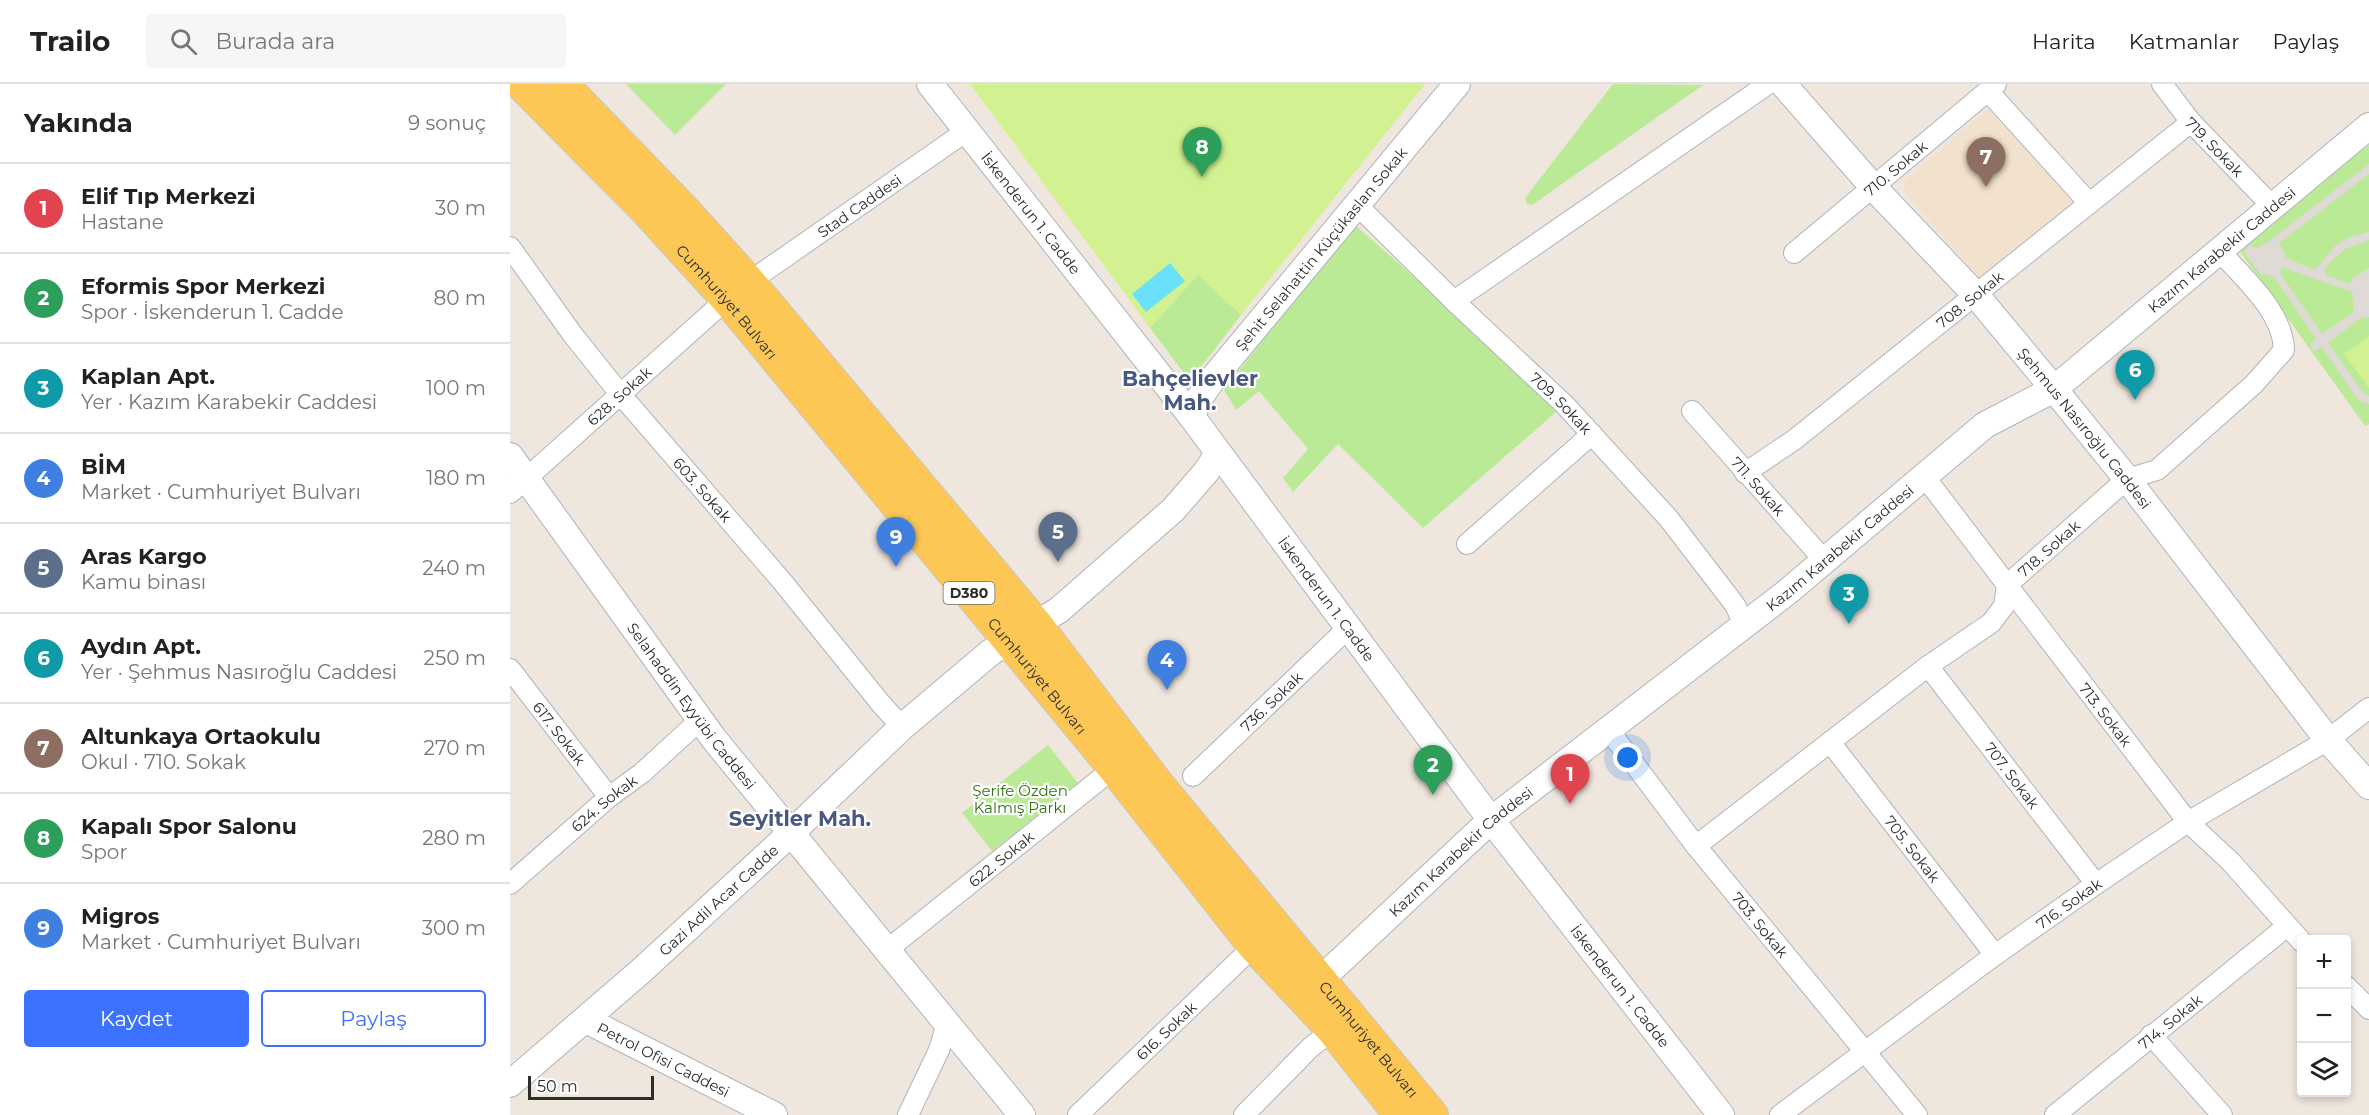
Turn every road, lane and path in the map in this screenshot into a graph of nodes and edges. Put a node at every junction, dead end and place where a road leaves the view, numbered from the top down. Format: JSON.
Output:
{"nodes":[{"id":1,"x":521,"y":84,"type":"edge"},
{"id":2,"x":562,"y":84,"type":"edge"},
{"id":3,"x":930,"y":84,"type":"edge"},
{"id":4,"x":1457,"y":84,"type":"edge"},
{"id":5,"x":1768,"y":84,"type":"edge"},
{"id":6,"x":1783,"y":84,"type":"edge"},
{"id":7,"x":2162,"y":84,"type":"edge"},
{"id":8,"x":1992,"y":87,"type":"edge"},
{"id":9,"x":2192,"y":122,"type":"junction"},
{"id":10,"x":2369,"y":126,"type":"edge"},
{"id":11,"x":968,"y":130,"type":"junction"},
{"id":12,"x":1874,"y":188,"type":"junction"},
{"id":13,"x":2089,"y":203,"type":"junction"},
{"id":14,"x":1356,"y":204,"type":"junction"},
{"id":15,"x":2272,"y":206,"type":"junction"},
{"id":16,"x":510,"y":247,"type":"edge"},
{"id":17,"x":2219,"y":250,"type":"junction"},
{"id":18,"x":1794,"y":253,"type":"dead end"},
{"id":19,"x":738,"y":291,"type":"junction"},
{"id":20,"x":1975,"y":294,"type":"junction"},
{"id":21,"x":1454,"y":301,"type":"junction"},
{"id":22,"x":2054,"y":389,"type":"junction"},
{"id":23,"x":621,"y":394,"type":"junction"},
{"id":24,"x":1692,"y":411,"type":"dead end"},
{"id":25,"x":1192,"y":417,"type":"junction"},
{"id":26,"x":1592,"y":434,"type":"junction"},
{"id":27,"x":1216,"y":450,"type":"junction"},
{"id":28,"x":510,"y":456,"type":"edge"},
{"id":29,"x":1744,"y":472,"type":"junction"},
{"id":30,"x":1924,"y":476,"type":"junction"},
{"id":31,"x":2127,"y":479,"type":"junction"},
{"id":32,"x":519,"y":486,"type":"edge"},
{"id":33,"x":1467,"y":544,"type":"dead end"},
{"id":34,"x":1824,"y":561,"type":"junction"},
{"id":35,"x":2007,"y":585,"type":"junction"},
{"id":36,"x":1035,"y":623,"type":"junction"},
{"id":37,"x":1744,"y":624,"type":"junction"},
{"id":38,"x":1348,"y":628,"type":"junction"},
{"id":39,"x":1007,"y":641,"type":"junction"},
{"id":40,"x":1928,"y":666,"type":"junction"},
{"id":41,"x":510,"y":669,"type":"edge"},
{"id":42,"x":2369,"y":708,"type":"edge"},
{"id":43,"x":700,"y":720,"type":"junction"},
{"id":44,"x":902,"y":727,"type":"junction"},
{"id":45,"x":1608,"y":729,"type":"junction"},
{"id":46,"x":2328,"y":740,"type":"junction"},
{"id":47,"x":1830,"y":742,"type":"junction"},
{"id":48,"x":1114,"y":768,"type":"junction"},
{"id":49,"x":1193,"y":776,"type":"dead end"},
{"id":50,"x":2369,"y":786,"type":"edge"},
{"id":51,"x":609,"y":796,"type":"junction"},
{"id":52,"x":1491,"y":820,"type":"junction"},
{"id":53,"x":2188,"y":822,"type":"junction"},
{"id":54,"x":791,"y":833,"type":"junction"},
{"id":55,"x":1696,"y":846,"type":"junction"},
{"id":56,"x":510,"y":884,"type":"edge"},
{"id":57,"x":2096,"y":884,"type":"junction"},
{"id":58,"x":2286,"y":927,"type":"junction"},
{"id":59,"x":2297,"y":938,"type":"edge"},
{"id":60,"x":1254,"y":946,"type":"junction"},
{"id":61,"x":887,"y":950,"type":"junction"},
{"id":62,"x":1995,"y":955,"type":"junction"},
{"id":63,"x":1319,"y":981,"type":"junction"},
{"id":64,"x":2349,"y":989,"type":"edge"},
{"id":65,"x":2369,"y":1009,"type":"edge"},
{"id":66,"x":586,"y":1020,"type":"junction"},
{"id":67,"x":947,"y":1024,"type":"junction"},
{"id":68,"x":1333,"y":1030,"type":"junction"},
{"id":69,"x":2151,"y":1035,"type":"junction"},
{"id":70,"x":1864,"y":1052,"type":"junction"},
{"id":71,"x":514,"y":1074,"type":"edge"},
{"id":72,"x":742,"y":1108,"type":"edge"},
{"id":73,"x":774,"y":1115,"type":"edge"},
{"id":74,"x":908,"y":1115,"type":"edge"},
{"id":75,"x":1022,"y":1115,"type":"edge"},
{"id":76,"x":1077,"y":1115,"type":"edge"},
{"id":77,"x":1244,"y":1115,"type":"edge"},
{"id":78,"x":1400,"y":1115,"type":"edge"},
{"id":79,"x":1432,"y":1115,"type":"edge"},
{"id":80,"x":1721,"y":1115,"type":"edge"},
{"id":81,"x":1780,"y":1115,"type":"edge"},
{"id":82,"x":1917,"y":1115,"type":"edge"},
{"id":83,"x":2055,"y":1115,"type":"edge"},
{"id":84,"x":2222,"y":1115,"type":"edge"}],
"edges":[{"from":1,"to":19,"type":"main road","name":"Cumhuriyet Bulvarı","number":"D380"},
{"from":2,"to":19,"type":"main road","name":"Cumhuriyet Bulvarı","number":"D380"},
{"from":3,"to":11,"type":"street","name":"İskenderun 1. Cadde"},
{"from":4,"to":14,"type":"street","name":"Şehit Selahattin Küçükaslan Sokak"},
{"from":5,"to":21,"type":"street"},
{"from":6,"to":12,"type":"street","name":"Şehmus Nasıroğlu Caddesi"},
{"from":7,"to":9,"type":"street","name":"719. Sokak"},
{"from":8,"to":12,"type":"street","name":"710. Sokak"},
{"from":8,"to":13,"type":"street"},
{"from":9,"to":13,"type":"street","name":"708. Sokak"},
{"from":9,"to":15,"type":"street","name":"719. Sokak"},
{"from":10,"to":15,"type":"street","name":"Kazım Karabekir Caddesi"},
{"from":11,"to":19,"type":"street","name":"Stad Caddesi"},
{"from":11,"to":25,"type":"street","name":"İskenderun 1. Cadde"},
{"from":12,"to":18,"type":"street","name":"710. Sokak"},
{"from":12,"to":20,"type":"street","name":"Şehmus Nasıroğlu Caddesi"},
{"from":13,"to":20,"type":"street","name":"708. Sokak"},
{"from":14,"to":21,"type":"street","name":"709. Sokak"},
{"from":14,"to":25,"type":"street","name":"Şehit Selahattin Küçükaslan Sokak"},
{"from":15,"to":17,"type":"street","name":"Kazım Karabekir Caddesi"},
{"from":16,"to":23,"type":"street","name":"603. Sokak"},
{"from":17,"to":22,"type":"street","name":"Kazım Karabekir Caddesi"},
{"from":17,"to":31,"type":"street","name":"718. Sokak"},
{"from":19,"to":23,"type":"street","name":"628. Sokak"},
{"from":19,"to":36,"type":"main road","name":"Cumhuriyet Bulvarı","number":"D380"},
{"from":19,"to":39,"type":"main road","name":"Cumhuriyet Bulvarı","number":"D380"},
{"from":20,"to":22,"type":"street","name":"Şehmus Nasıroğlu Caddesi"},
{"from":20,"to":29,"type":"street","name":"708. Sokak"},
{"from":21,"to":26,"type":"street","name":"709. Sokak"},
{"from":22,"to":30,"type":"street","name":"Kazım Karabekir Caddesi"},
{"from":22,"to":31,"type":"street","name":"Şehmus Nasıroğlu Caddesi"},
{"from":23,"to":32,"type":"street","name":"628. Sokak"},
{"from":23,"to":44,"type":"street","name":"603. Sokak"},
{"from":24,"to":29,"type":"street","name":"711. Sokak"},
{"from":25,"to":27,"type":"street","name":"İskenderun 1. Cadde"},
{"from":26,"to":33,"type":"street"},
{"from":26,"to":37,"type":"street","name":"709. Sokak"},
{"from":27,"to":36,"type":"street"},
{"from":27,"to":38,"type":"street","name":"İskenderun 1. Cadde"},
{"from":28,"to":32,"type":"street","name":"Selahaddin Eyyübi Caddesi"},
{"from":29,"to":34,"type":"street","name":"711. Sokak"},
{"from":30,"to":34,"type":"street","name":"Kazım Karabekir Caddesi"},
{"from":30,"to":35,"type":"street","name":"713. Sokak"},
{"from":31,"to":35,"type":"street","name":"718. Sokak"},
{"from":31,"to":46,"type":"street","name":"Şehmus Nasıroğlu Caddesi"},
{"from":32,"to":43,"type":"street","name":"Selahaddin Eyyübi Caddesi"},
{"from":34,"to":37,"type":"street","name":"Kazım Karabekir Caddesi"},
{"from":35,"to":40,"type":"street","name":"718. Sokak"},
{"from":35,"to":53,"type":"street","name":"713. Sokak"},
{"from":36,"to":39,"type":"street","name":"Gazi Adil Acar Cadde"},
{"from":36,"to":63,"type":"main road","name":"Cumhuriyet Bulvarı","number":"D380"},
{"from":37,"to":45,"type":"street","name":"Kazım Karabekir Caddesi"},
{"from":38,"to":49,"type":"street","name":"736. Sokak"},
{"from":38,"to":52,"type":"street","name":"İskenderun 1. Cadde"},
{"from":39,"to":44,"type":"street","name":"Gazi Adil Acar Cadde"},
{"from":39,"to":48,"type":"main road","name":"Cumhuriyet Bulvarı","number":"D380"},
{"from":40,"to":47,"type":"street","name":"718. Sokak"},
{"from":40,"to":57,"type":"street","name":"707. Sokak"},
{"from":41,"to":51,"type":"street","name":"617. Sokak"},
{"from":42,"to":46,"type":"street","name":"716. Sokak"},
{"from":43,"to":51,"type":"street","name":"624. Sokak"},
{"from":43,"to":54,"type":"street","name":"Selahaddin Eyyübi Caddesi"},
{"from":44,"to":54,"type":"street","name":"Gazi Adil Acar Cadde"},
{"from":45,"to":52,"type":"street","name":"Kazım Karabekir Caddesi"},
{"from":45,"to":55,"type":"street","name":"703. Sokak"},
{"from":46,"to":50,"type":"street","name":"Şehmus Nasıroğlu Caddesi"},
{"from":46,"to":53,"type":"street","name":"716. Sokak"},
{"from":47,"to":55,"type":"street","name":"718. Sokak"},
{"from":47,"to":62,"type":"street","name":"705. Sokak"},
{"from":48,"to":60,"type":"main road","name":"Cumhuriyet Bulvarı","number":"D380"},
{"from":48,"to":61,"type":"street","name":"622. Sokak"},
{"from":51,"to":56,"type":"street","name":"624. Sokak"},
{"from":52,"to":63,"type":"street","name":"Kazım Karabekir Caddesi"},
{"from":52,"to":80,"type":"street","name":"İskenderun 1. Cadde"},
{"from":53,"to":57,"type":"street","name":"716. Sokak"},
{"from":53,"to":58,"type":"street","name":"713. Sokak"},
{"from":54,"to":61,"type":"street","name":"Selahaddin Eyyübi Caddesi"},
{"from":54,"to":66,"type":"street","name":"Gazi Adil Acar Cadde"},
{"from":55,"to":70,"type":"street","name":"703. Sokak"},
{"from":57,"to":62,"type":"street","name":"716. Sokak"},
{"from":58,"to":59,"type":"street","name":"713. Sokak"},
{"from":58,"to":69,"type":"street","name":"714. Sokak"},
{"from":60,"to":68,"type":"main road","name":"Cumhuriyet Bulvarı","number":"D380"},
{"from":60,"to":76,"type":"street","name":"616. Sokak"},
{"from":61,"to":67,"type":"street","name":"Selahaddin Eyyübi Caddesi"},
{"from":62,"to":70,"type":"street","name":"716. Sokak"},
{"from":63,"to":79,"type":"main road","name":"Cumhuriyet Bulvarı","number":"D380"},
{"from":64,"to":65,"type":"street"},
{"from":66,"to":71,"type":"street","name":"Gazi Adil Acar Cadde"},
{"from":66,"to":72,"type":"street","name":"Petrol Ofisi Caddesi"},
{"from":67,"to":74,"type":"street"},
{"from":67,"to":75,"type":"street","name":"Selahaddin Eyyübi Caddesi"},
{"from":68,"to":77,"type":"street"},
{"from":68,"to":78,"type":"main road","name":"Cumhuriyet Bulvarı","number":"D380"},
{"from":69,"to":83,"type":"street","name":"714. Sokak"},
{"from":69,"to":84,"type":"street"},
{"from":70,"to":81,"type":"street","name":"716. Sokak"},
{"from":70,"to":82,"type":"street","name":"703. Sokak"},
{"from":72,"to":73,"type":"street","name":"Petrol Ofisi Caddesi"}]}
